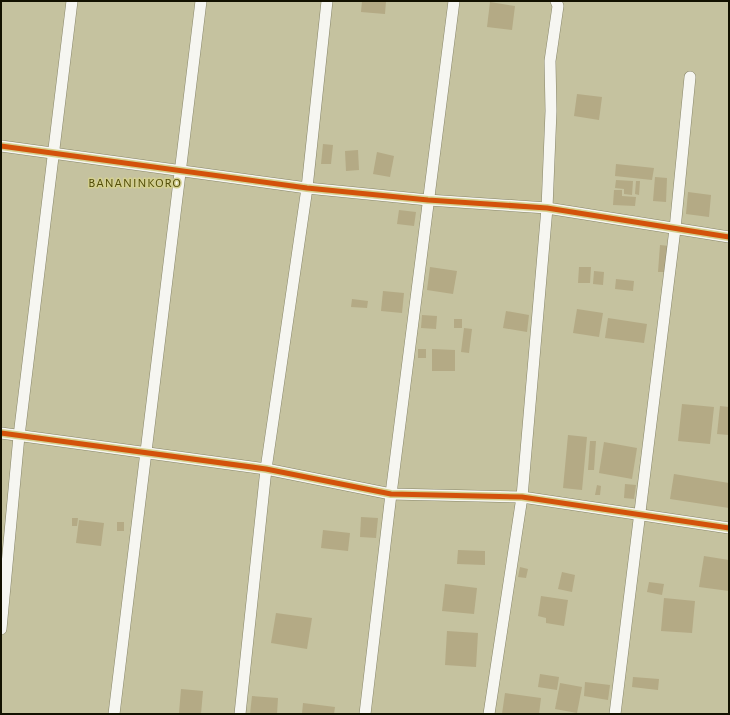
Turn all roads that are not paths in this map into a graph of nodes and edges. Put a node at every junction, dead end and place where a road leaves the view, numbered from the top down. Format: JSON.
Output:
{"nodes":[{"id":1,"x":72,"y":1,"type":"edge"},
{"id":2,"x":201,"y":1,"type":"edge"},
{"id":3,"x":327,"y":1,"type":"edge"},
{"id":4,"x":454,"y":1,"type":"edge"},
{"id":5,"x":556,"y":1,"type":"edge"},
{"id":6,"x":690,"y":77,"type":"dead end"},
{"id":7,"x":1,"y":146,"type":"edge"},
{"id":8,"x":55,"y":154,"type":"junction"},
{"id":9,"x":181,"y":171,"type":"junction"},
{"id":10,"x":307,"y":188,"type":"junction"},
{"id":11,"x":428,"y":200,"type":"junction"},
{"id":12,"x":547,"y":208,"type":"junction"},
{"id":13,"x":675,"y":229,"type":"junction"},
{"id":14,"x":729,"y":237,"type":"edge"},
{"id":15,"x":1,"y":433,"type":"edge"},
{"id":16,"x":19,"y":436,"type":"junction"},
{"id":17,"x":146,"y":452,"type":"junction"},
{"id":18,"x":266,"y":468,"type":"junction"},
{"id":19,"x":391,"y":494,"type":"junction"},
{"id":20,"x":522,"y":497,"type":"junction"},
{"id":21,"x":640,"y":515,"type":"junction"},
{"id":22,"x":729,"y":528,"type":"edge"},
{"id":23,"x":1,"y":629,"type":"edge"},
{"id":24,"x":114,"y":714,"type":"edge"},
{"id":25,"x":240,"y":714,"type":"edge"},
{"id":26,"x":365,"y":714,"type":"edge"},
{"id":27,"x":489,"y":714,"type":"edge"},
{"id":28,"x":615,"y":714,"type":"edge"}],
"edges":[{"from":1,"to":8,"type":"street"},
{"from":2,"to":9,"type":"street"},
{"from":3,"to":10,"type":"street"},
{"from":4,"to":11,"type":"street"},
{"from":5,"to":12,"type":"street"},
{"from":6,"to":13,"type":"street"},
{"from":7,"to":8,"type":"street"},
{"from":8,"to":9,"type":"street"},
{"from":8,"to":16,"type":"street"},
{"from":9,"to":10,"type":"street"},
{"from":9,"to":17,"type":"street"},
{"from":10,"to":11,"type":"street"},
{"from":10,"to":18,"type":"street"},
{"from":11,"to":12,"type":"street"},
{"from":11,"to":19,"type":"street"},
{"from":12,"to":13,"type":"street"},
{"from":12,"to":20,"type":"street"},
{"from":13,"to":14,"type":"street"},
{"from":13,"to":21,"type":"street"},
{"from":15,"to":16,"type":"street"},
{"from":16,"to":17,"type":"street"},
{"from":16,"to":23,"type":"street"},
{"from":17,"to":18,"type":"street"},
{"from":17,"to":24,"type":"street"},
{"from":18,"to":19,"type":"street"},
{"from":18,"to":25,"type":"street"},
{"from":19,"to":20,"type":"street"},
{"from":19,"to":26,"type":"street"},
{"from":20,"to":21,"type":"street"},
{"from":20,"to":27,"type":"street"},
{"from":21,"to":22,"type":"street"},
{"from":21,"to":28,"type":"street"}]}
